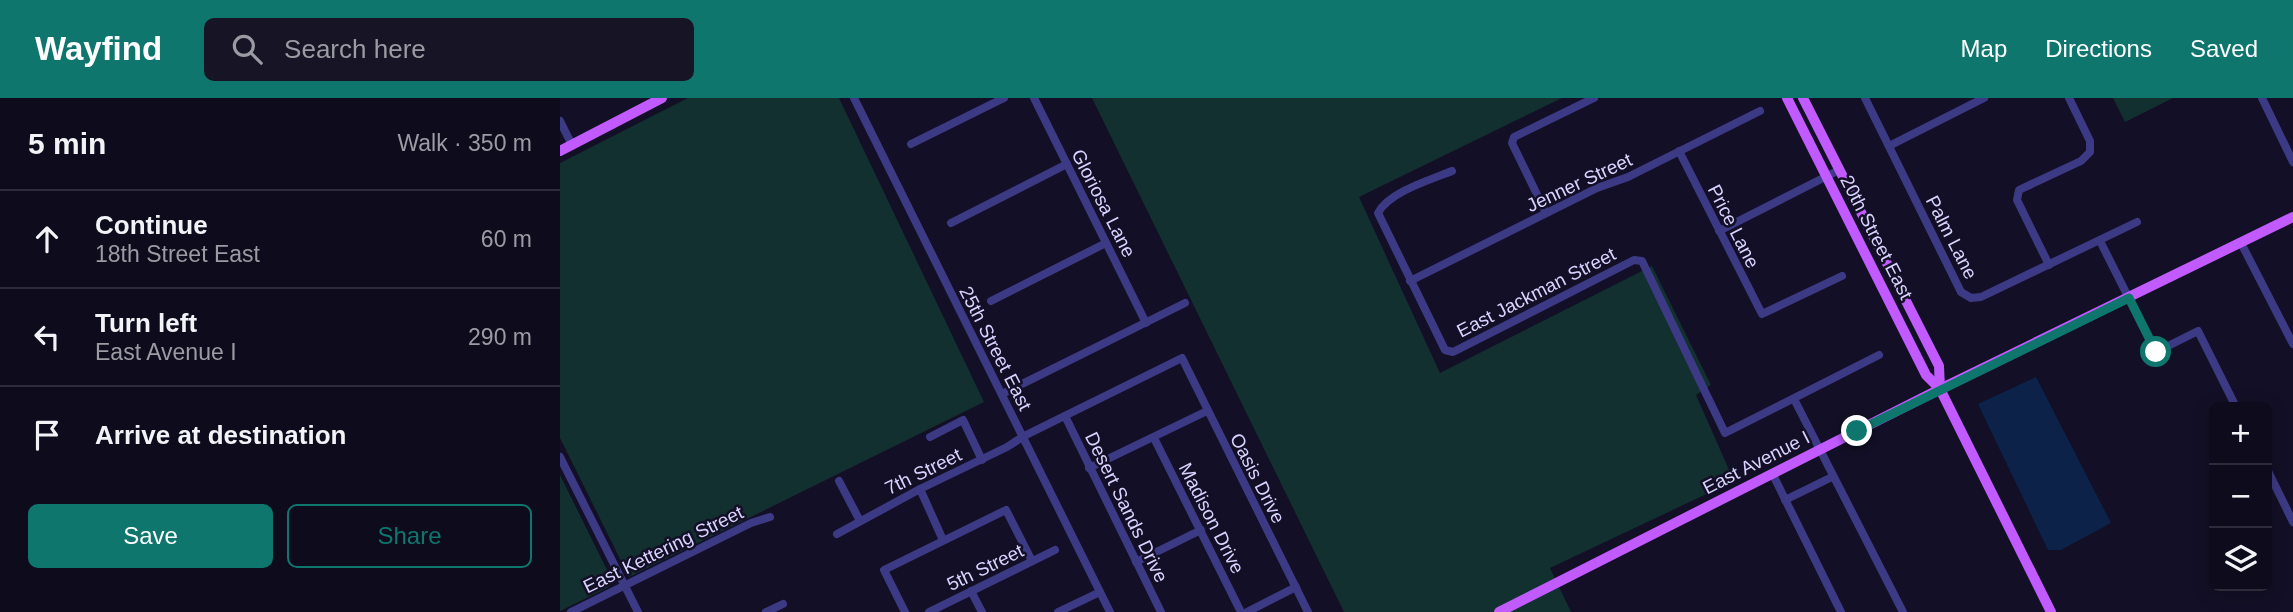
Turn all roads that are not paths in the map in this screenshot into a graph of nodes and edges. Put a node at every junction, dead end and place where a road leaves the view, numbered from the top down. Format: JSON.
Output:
{"nodes":[{"id":1,"x":662,"y":98,"type":"edge"},
{"id":2,"x":854,"y":98,"type":"edge"},
{"id":3,"x":1004,"y":98,"type":"edge"},
{"id":4,"x":1034,"y":98,"type":"edge"},
{"id":5,"x":1594,"y":98,"type":"edge"},
{"id":6,"x":1787,"y":98,"type":"edge"},
{"id":7,"x":1803,"y":98,"type":"edge"},
{"id":8,"x":1865,"y":98,"type":"edge"},
{"id":9,"x":1984,"y":98,"type":"edge"},
{"id":10,"x":2069,"y":98,"type":"edge"},
{"id":11,"x":2262,"y":98,"type":"edge"},
{"id":12,"x":1760,"y":111,"type":"dead end"},
{"id":13,"x":560,"y":121,"type":"edge"},
{"id":14,"x":911,"y":144,"type":"dead end"},
{"id":15,"x":572,"y":145,"type":"junction"},
{"id":16,"x":1889,"y":146,"type":"junction"},
{"id":17,"x":2290,"y":148,"type":"edge"},
{"id":18,"x":560,"y":151,"type":"edge"},
{"id":19,"x":1679,"y":151,"type":"junction"},
{"id":20,"x":2293,"y":162,"type":"edge"},
{"id":21,"x":1067,"y":164,"type":"junction"},
{"id":22,"x":1839,"y":170,"type":"junction"},
{"id":23,"x":1452,"y":171,"type":"dead end"},
{"id":24,"x":1827,"y":177,"type":"junction"},
{"id":25,"x":1546,"y":213,"type":"junction"},
{"id":26,"x":2293,"y":217,"type":"edge"},
{"id":27,"x":2137,"y":222,"type":"dead end"},
{"id":28,"x":951,"y":223,"type":"dead end"},
{"id":29,"x":1718,"y":231,"type":"junction"},
{"id":30,"x":2100,"y":241,"type":"junction"},
{"id":31,"x":1106,"y":243,"type":"junction"},
{"id":32,"x":2241,"y":243,"type":"junction"},
{"id":33,"x":2049,"y":265,"type":"junction"},
{"id":34,"x":1842,"y":276,"type":"dead end"},
{"id":35,"x":1410,"y":281,"type":"junction"},
{"id":36,"x":2129,"y":298,"type":"junction"},
{"id":37,"x":990,"y":301,"type":"dead end"},
{"id":38,"x":1185,"y":303,"type":"dead end"},
{"id":39,"x":1146,"y":323,"type":"junction"},
{"id":40,"x":2293,"y":344,"type":"edge"},
{"id":41,"x":1879,"y":355,"type":"dead end"},
{"id":42,"x":1182,"y":358,"type":"joint"},
{"id":43,"x":1940,"y":389,"type":"junction"},
{"id":44,"x":1002,"y":394,"type":"junction"},
{"id":45,"x":1794,"y":399,"type":"junction"},
{"id":46,"x":2234,"y":402,"type":"edge"},
{"id":47,"x":1207,"y":411,"type":"junction"},
{"id":48,"x":1065,"y":416,"type":"junction"},
{"id":49,"x":1024,"y":436,"type":"junction"},
{"id":50,"x":930,"y":437,"type":"dead end"},
{"id":51,"x":1154,"y":438,"type":"junction"},
{"id":52,"x":1819,"y":450,"type":"junction"},
{"id":53,"x":560,"y":457,"type":"edge"},
{"id":54,"x":982,"y":460,"type":"junction"},
{"id":55,"x":1089,"y":468,"type":"junction"},
{"id":56,"x":1772,"y":473,"type":"junction"},
{"id":57,"x":1832,"y":477,"type":"junction"},
{"id":58,"x":2272,"y":479,"type":"edge"},
{"id":59,"x":839,"y":481,"type":"dead end"},
{"id":60,"x":920,"y":489,"type":"junction"},
{"id":61,"x":1785,"y":500,"type":"junction"},
{"id":62,"x":769,"y":517,"type":"dead end"},
{"id":63,"x":860,"y":521,"type":"junction"},
{"id":64,"x":2293,"y":522,"type":"edge"},
{"id":65,"x":1201,"y":530,"type":"junction"},
{"id":66,"x":837,"y":534,"type":"dead end"},
{"id":67,"x":943,"y":540,"type":"junction"},
{"id":68,"x":1055,"y":550,"type":"dead end"},
{"id":69,"x":1032,"y":561,"type":"junction"},
{"id":70,"x":1136,"y":562,"type":"junction"},
{"id":71,"x":625,"y":585,"type":"junction"},
{"id":72,"x":1296,"y":587,"type":"junction"},
{"id":73,"x":971,"y":591,"type":"junction"},
{"id":74,"x":1100,"y":592,"type":"junction"},
{"id":75,"x":783,"y":604,"type":"dead end"},
{"id":76,"x":571,"y":612,"type":"edge"},
{"id":77,"x":638,"y":612,"type":"edge"},
{"id":78,"x":766,"y":612,"type":"edge"},
{"id":79,"x":905,"y":612,"type":"edge"},
{"id":80,"x":929,"y":612,"type":"edge"},
{"id":81,"x":982,"y":612,"type":"edge"},
{"id":82,"x":1058,"y":612,"type":"edge"},
{"id":83,"x":1110,"y":612,"type":"edge"},
{"id":84,"x":1161,"y":612,"type":"edge"},
{"id":85,"x":1241,"y":612,"type":"edge"},
{"id":86,"x":1247,"y":612,"type":"edge"},
{"id":87,"x":1308,"y":612,"type":"edge"},
{"id":88,"x":1499,"y":612,"type":"edge"},
{"id":89,"x":1841,"y":612,"type":"edge"},
{"id":90,"x":1903,"y":612,"type":"edge"},
{"id":91,"x":2051,"y":612,"type":"edge"}],
"edges":[{"from":1,"to":15,"type":"main road"},
{"from":2,"to":44,"type":"street","name":"25th Street East"},
{"from":3,"to":14,"type":"street"},
{"from":4,"to":21,"type":"street","name":"Gloriosa Lane"},
{"from":5,"to":25,"type":"street"},
{"from":6,"to":24,"type":"main road","name":"20th Street East"},
{"from":7,"to":22,"type":"main road","name":"20th Street East"},
{"from":8,"to":16,"type":"street","name":"Palm Lane"},
{"from":9,"to":16,"type":"street"},
{"from":10,"to":33,"type":"street"},
{"from":11,"to":17,"type":"street"},
{"from":12,"to":19,"type":"street","name":"Jenner Street"},
{"from":13,"to":15,"type":"street"},
{"from":15,"to":18,"type":"main road"},
{"from":16,"to":33,"type":"street","name":"Palm Lane"},
{"from":17,"to":20,"type":"street"},
{"from":19,"to":25,"type":"street","name":"Jenner Street"},
{"from":19,"to":29,"type":"street","name":"Price Lane"},
{"from":21,"to":28,"type":"street"},
{"from":21,"to":31,"type":"street","name":"Gloriosa Lane"},
{"from":22,"to":24,"type":"street"},
{"from":22,"to":43,"type":"main road","name":"20th Street East"},
{"from":23,"to":35,"type":"street"},
{"from":24,"to":29,"type":"street"},
{"from":24,"to":43,"type":"main road","name":"20th Street East"},
{"from":25,"to":35,"type":"street","name":"Jenner Street"},
{"from":26,"to":32,"type":"main road","name":"East Avenue I"},
{"from":27,"to":30,"type":"street","name":"Palm Lane"},
{"from":29,"to":34,"type":"street","name":"Price Lane"},
{"from":30,"to":33,"type":"street","name":"Palm Lane"},
{"from":30,"to":36,"type":"street"},
{"from":31,"to":37,"type":"street"},
{"from":31,"to":39,"type":"street","name":"Gloriosa Lane"},
{"from":32,"to":36,"type":"main road","name":"East Avenue I"},
{"from":32,"to":40,"type":"street"},
{"from":35,"to":45,"type":"street","name":"East Jackman Street"},
{"from":36,"to":43,"type":"main road","name":"East Avenue I"},
{"from":36,"to":46,"type":"street"},
{"from":38,"to":39,"type":"street"},
{"from":39,"to":44,"type":"street"},
{"from":41,"to":45,"type":"street"},
{"from":42,"to":47,"type":"street","name":"Oasis Drive"},
{"from":42,"to":48,"type":"street","name":"7th Street"},
{"from":43,"to":52,"type":"main road","name":"East Avenue I"},
{"from":43,"to":91,"type":"main road","name":"20th Street East"},
{"from":44,"to":49,"type":"street","name":"25th Street East"},
{"from":45,"to":52,"type":"street"},
{"from":47,"to":51,"type":"street"},
{"from":47,"to":72,"type":"street","name":"Oasis Drive"},
{"from":48,"to":49,"type":"street","name":"7th Street"},
{"from":48,"to":55,"type":"street","name":"Desert Sands Drive"},
{"from":49,"to":54,"type":"street","name":"7th Street"},
{"from":49,"to":74,"type":"street","name":"25th Street East"},
{"from":50,"to":54,"type":"street"},
{"from":51,"to":55,"type":"street"},
{"from":51,"to":65,"type":"street","name":"Madison Drive"},
{"from":52,"to":56,"type":"main road","name":"East Avenue I"},
{"from":52,"to":57,"type":"street"},
{"from":53,"to":71,"type":"street"},
{"from":54,"to":60,"type":"street","name":"7th Street"},
{"from":55,"to":70,"type":"street","name":"Desert Sands Drive"},
{"from":56,"to":61,"type":"street"},
{"from":56,"to":88,"type":"main road","name":"East Avenue I"},
{"from":57,"to":61,"type":"street"},
{"from":57,"to":90,"type":"street"},
{"from":58,"to":64,"type":"street"},
{"from":59,"to":63,"type":"street"},
{"from":60,"to":63,"type":"street","name":"7th Street"},
{"from":60,"to":67,"type":"street"},
{"from":61,"to":89,"type":"street"},
{"from":62,"to":71,"type":"street","name":"East Kettering Street"},
{"from":63,"to":66,"type":"street","name":"7th Street"},
{"from":65,"to":70,"type":"street"},
{"from":65,"to":85,"type":"street","name":"Madison Drive"},
{"from":67,"to":69,"type":"street"},
{"from":67,"to":79,"type":"street"},
{"from":68,"to":69,"type":"street","name":"5th Street"},
{"from":69,"to":73,"type":"street","name":"5th Street"},
{"from":70,"to":84,"type":"street","name":"Desert Sands Drive"},
{"from":71,"to":76,"type":"street","name":"East Kettering Street"},
{"from":71,"to":77,"type":"street"},
{"from":72,"to":86,"type":"street"},
{"from":72,"to":87,"type":"street","name":"Oasis Drive"},
{"from":73,"to":80,"type":"street","name":"5th Street"},
{"from":73,"to":81,"type":"street"},
{"from":74,"to":82,"type":"street"},
{"from":74,"to":83,"type":"street","name":"25th Street East"},
{"from":75,"to":78,"type":"street"}]}
